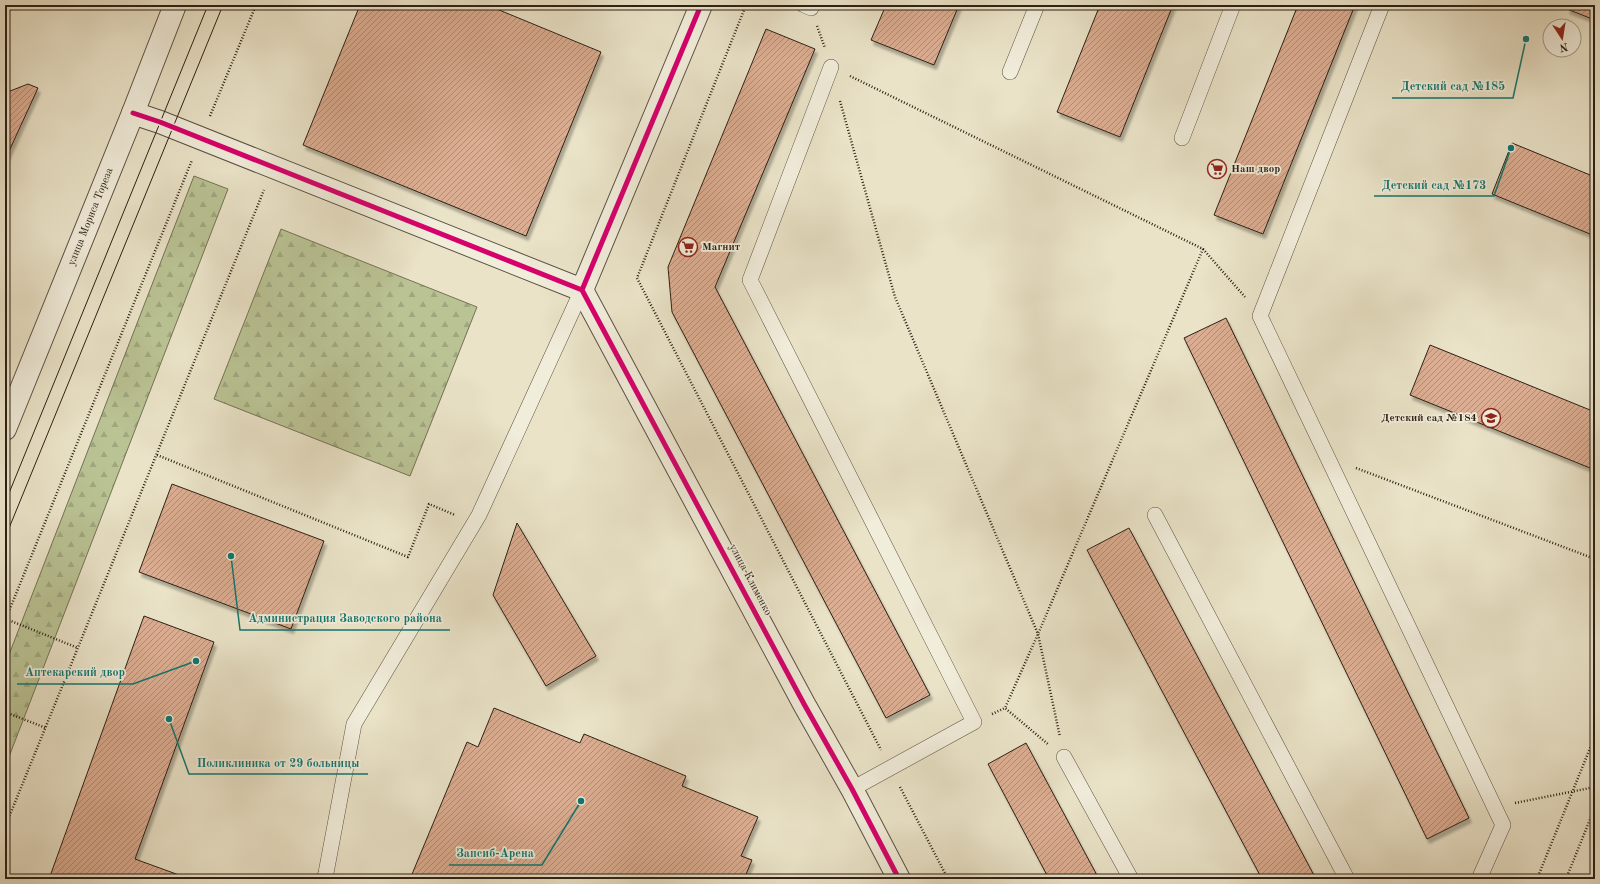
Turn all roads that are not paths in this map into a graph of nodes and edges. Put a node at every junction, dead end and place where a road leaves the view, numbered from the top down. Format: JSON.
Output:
{"nodes":[{"id":1,"x":175,"y":5,"type":"edge"},
{"id":2,"x":701,"y":5,"type":"edge"},
{"id":3,"x":1037,"y":5,"type":"edge"},
{"id":4,"x":1233,"y":5,"type":"edge"},
{"id":5,"x":1382,"y":5,"type":"edge"},
{"id":6,"x":831,"y":67,"type":"road end"},
{"id":7,"x":1010,"y":72,"type":"dead end"},
{"id":8,"x":133,"y":113,"type":"junction"},
{"id":9,"x":1182,"y":138,"type":"dead end"},
{"id":10,"x":582,"y":290,"type":"junction"},
{"id":11,"x":6,"y":426,"type":"edge"},
{"id":12,"x":1155,"y":515,"type":"dead end"},
{"id":13,"x":1064,"y":756,"type":"road end"},
{"id":14,"x":852,"y":788,"type":"junction"},
{"id":15,"x":324,"y":879,"type":"edge"},
{"id":16,"x":899,"y":879,"type":"edge"},
{"id":17,"x":1131,"y":879,"type":"edge"},
{"id":18,"x":1347,"y":879,"type":"edge"},
{"id":19,"x":1479,"y":879,"type":"edge"}],
"edges":[{"from":1,"to":8,"type":"street","name":"улица Мориса Тореза"},
{"from":2,"to":10,"type":"street"},
{"from":3,"to":7,"type":"lane"},
{"from":4,"to":9,"type":"lane"},
{"from":5,"to":19,"type":"lane"},
{"from":6,"to":14,"type":"lane"},
{"from":8,"to":10,"type":"street"},
{"from":8,"to":11,"type":"street","name":"улица Мориса Тореза"},
{"from":10,"to":14,"type":"street","name":"улица Клименко"},
{"from":10,"to":15,"type":"lane"},
{"from":12,"to":18,"type":"lane"},
{"from":13,"to":17,"type":"lane"},
{"from":14,"to":16,"type":"street","name":"улица Клименко"}]}
